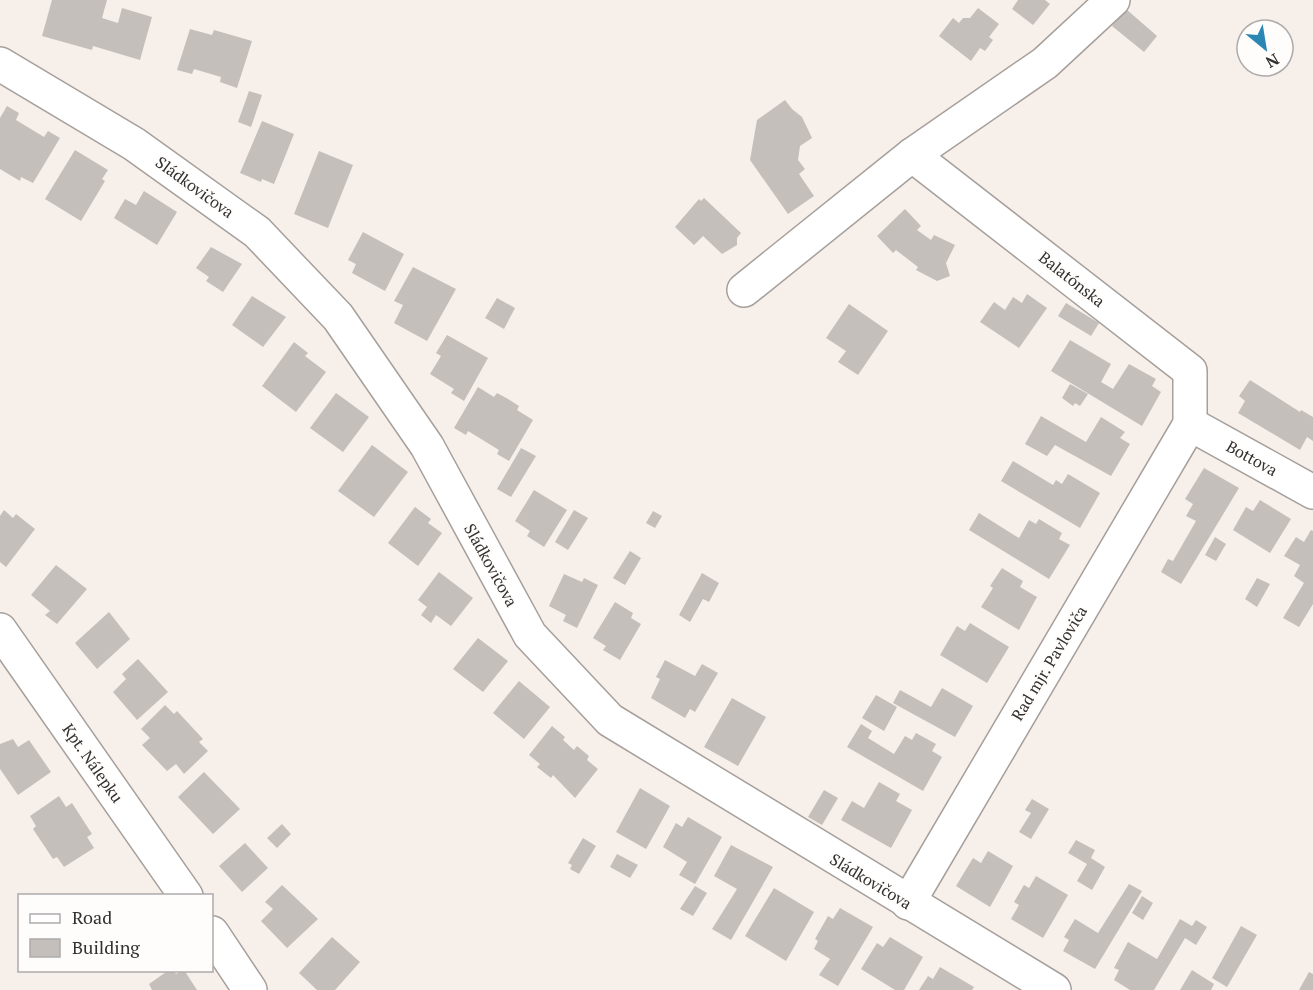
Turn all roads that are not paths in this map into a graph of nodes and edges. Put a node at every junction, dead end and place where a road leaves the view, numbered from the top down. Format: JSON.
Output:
{"nodes":[{"id":1,"x":1113,"y":0,"type":"edge"},
{"id":2,"x":0,"y":63,"type":"edge"},
{"id":3,"x":912,"y":155,"type":"junction"},
{"id":4,"x":744,"y":290,"type":"dead end"},
{"id":5,"x":1190,"y":424,"type":"junction"},
{"id":6,"x":1313,"y":492,"type":"edge"},
{"id":7,"x":0,"y":630,"type":"edge"},
{"id":8,"x":185,"y":894,"type":"edge"},
{"id":9,"x":908,"y":903,"type":"junction"},
{"id":10,"x":213,"y":934,"type":"edge"},
{"id":11,"x":250,"y":990,"type":"edge"},
{"id":12,"x":1054,"y":990,"type":"edge"}],
"edges":[{"from":1,"to":3,"type":"street"},
{"from":2,"to":9,"type":"street","name":"Sládkovičova"},
{"from":3,"to":4,"type":"street"},
{"from":3,"to":5,"type":"street","name":"Balatónska"},
{"from":5,"to":6,"type":"street","name":"Bottova"},
{"from":5,"to":9,"type":"street","name":"Rad mjr. Pavloviča"},
{"from":7,"to":8,"type":"street","name":"Kpt. Nálepku"},
{"from":9,"to":12,"type":"street","name":"Sládkovičova"},
{"from":10,"to":11,"type":"street"}]}
